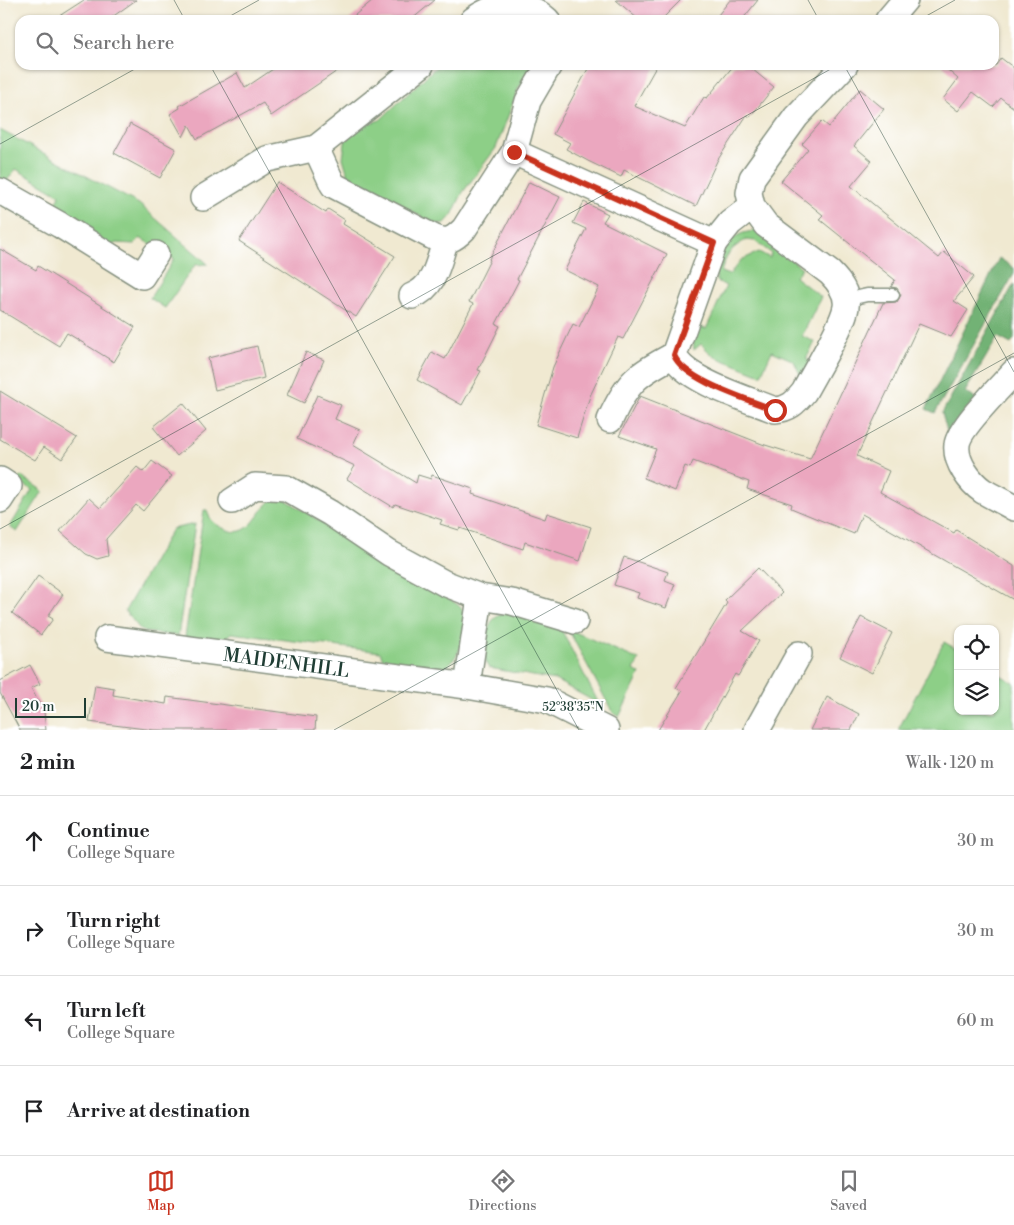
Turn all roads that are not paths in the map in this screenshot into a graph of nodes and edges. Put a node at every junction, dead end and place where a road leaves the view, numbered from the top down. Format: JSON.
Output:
{"nodes":[{"id":1,"x":905,"y":0,"type":"edge"},
{"id":2,"x":479,"y":15,"type":"edge"},
{"id":3,"x":541,"y":15,"type":"edge"},
{"id":4,"x":892,"y":15,"type":"edge"},
{"id":5,"x":416,"y":70,"type":"edge"},
{"id":6,"x":546,"y":70,"type":"edge"},
{"id":7,"x":840,"y":70,"type":"edge"},
{"id":8,"x":316,"y":148,"type":"junction"},
{"id":9,"x":514,"y":152,"type":"junction"},
{"id":10,"x":0,"y":191,"type":"edge"},
{"id":11,"x":203,"y":198,"type":"dead end"},
{"id":12,"x":752,"y":206,"type":"junction"},
{"id":13,"x":445,"y":242,"type":"junction"},
{"id":14,"x":714,"y":243,"type":"junction"},
{"id":15,"x":156,"y":254,"type":"dead end"},
{"id":16,"x":893,"y":295,"type":"dead end"},
{"id":17,"x":412,"y":296,"type":"dead end"},
{"id":18,"x":845,"y":300,"type":"junction"},
{"id":19,"x":674,"y":355,"type":"junction"},
{"id":20,"x":1014,"y":372,"type":"edge"},
{"id":21,"x":610,"y":420,"type":"dead end"},
{"id":22,"x":0,"y":480,"type":"edge"},
{"id":23,"x":0,"y":500,"type":"edge"},
{"id":24,"x":232,"y":501,"type":"dead end"},
{"id":25,"x":1014,"y":508,"type":"edge"},
{"id":26,"x":480,"y":597,"type":"junction"},
{"id":27,"x":575,"y":621,"type":"dead end"},
{"id":28,"x":107,"y":638,"type":"dead end"},
{"id":29,"x":799,"y":654,"type":"dead end"},
{"id":30,"x":468,"y":686,"type":"junction"},
{"id":31,"x":606,"y":730,"type":"edge"},
{"id":32,"x":757,"y":730,"type":"edge"}],
"edges":[{"from":1,"to":4,"type":"street"},
{"from":2,"to":3,"type":"street"},
{"from":5,"to":8,"type":"street"},
{"from":6,"to":9,"type":"street"},
{"from":7,"to":12,"type":"street"},
{"from":8,"to":11,"type":"street"},
{"from":8,"to":13,"type":"street"},
{"from":9,"to":13,"type":"street"},
{"from":9,"to":14,"type":"street"},
{"from":10,"to":15,"type":"street"},
{"from":12,"to":14,"type":"street"},
{"from":12,"to":18,"type":"street"},
{"from":13,"to":17,"type":"street"},
{"from":14,"to":19,"type":"street"},
{"from":16,"to":18,"type":"lane"},
{"from":18,"to":19,"type":"street"},
{"from":19,"to":21,"type":"street"},
{"from":20,"to":25,"type":"street"},
{"from":22,"to":23,"type":"street"},
{"from":24,"to":26,"type":"street"},
{"from":26,"to":27,"type":"street"},
{"from":26,"to":30,"type":"street"},
{"from":28,"to":30,"type":"street","name":"MAIDENHILL"},
{"from":29,"to":32,"type":"street"},
{"from":30,"to":31,"type":"street","name":"MAIDENHILL"}]}
